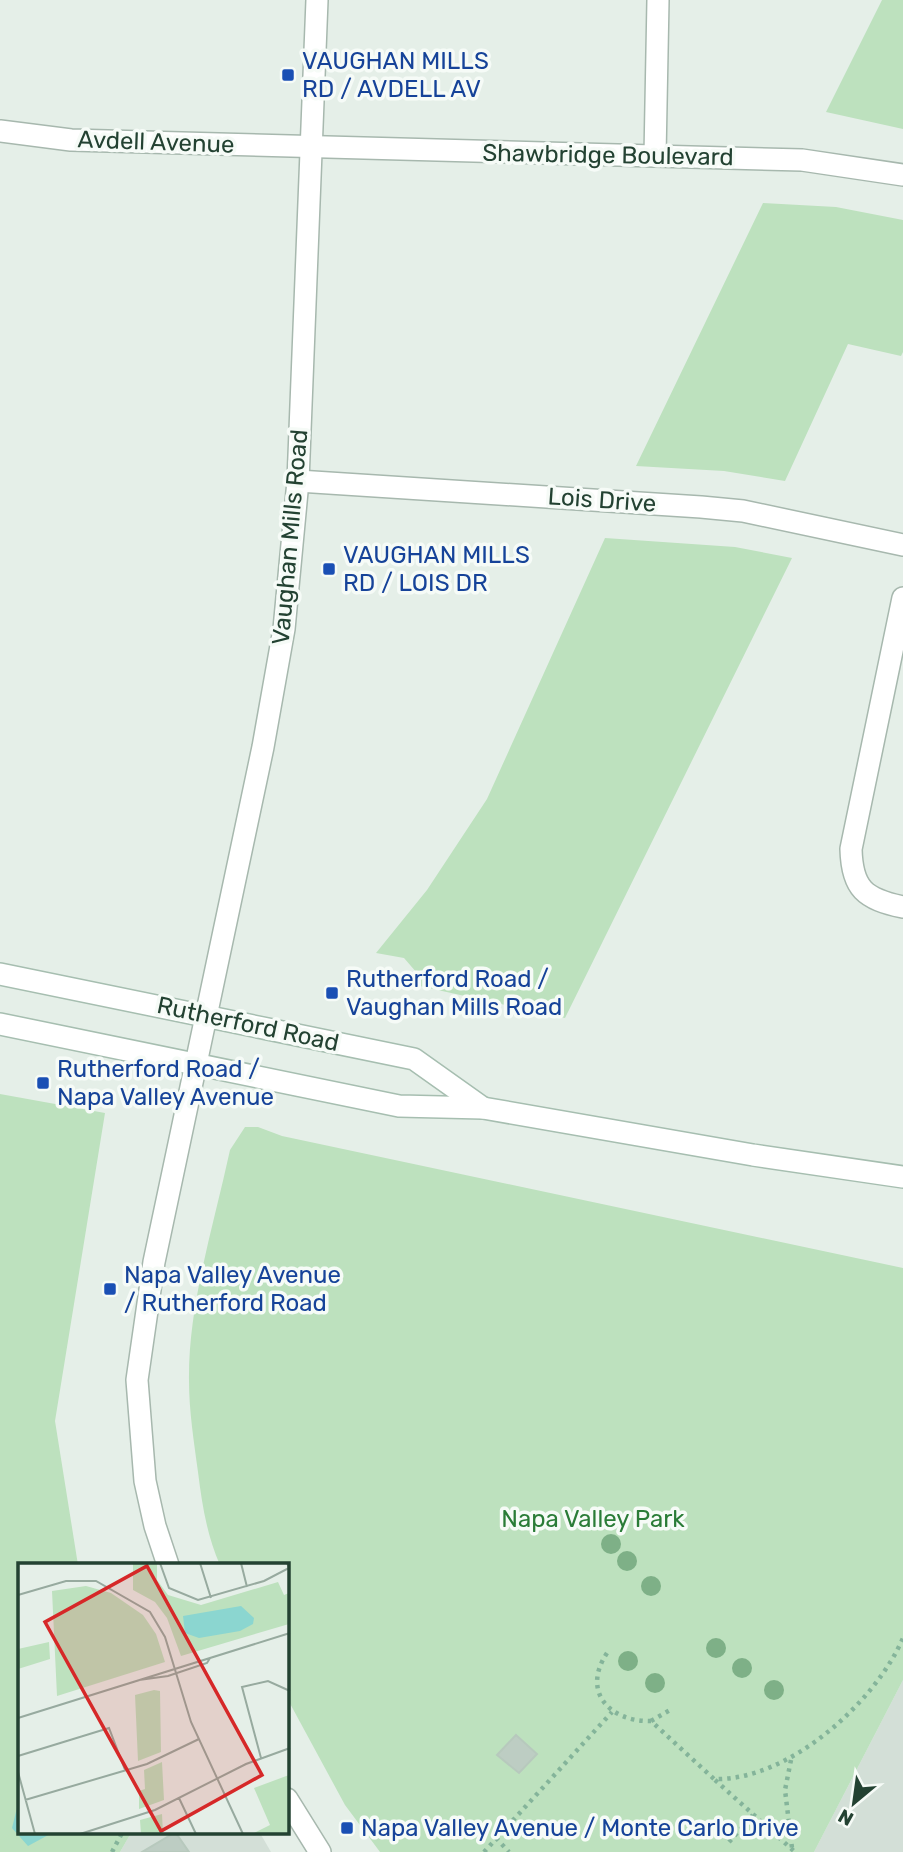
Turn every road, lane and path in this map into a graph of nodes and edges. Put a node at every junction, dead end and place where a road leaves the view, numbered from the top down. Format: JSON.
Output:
{"nodes":[{"id":1,"x":317,"y":0,"type":"edge"},
{"id":2,"x":658,"y":0,"type":"edge"},
{"id":3,"x":0,"y":131,"type":"edge"},
{"id":4,"x":313,"y":148,"type":"junction"},
{"id":5,"x":655,"y":156,"type":"junction"},
{"id":6,"x":903,"y":175,"type":"edge"},
{"id":7,"x":298,"y":481,"type":"junction"},
{"id":8,"x":903,"y":545,"type":"edge"},
{"id":9,"x":903,"y":598,"type":"edge"},
{"id":10,"x":903,"y":907,"type":"edge"},
{"id":11,"x":0,"y":974,"type":"edge"},
{"id":12,"x":206,"y":1016,"type":"junction"},
{"id":13,"x":0,"y":1024,"type":"edge"},
{"id":14,"x":195,"y":1065,"type":"junction"},
{"id":15,"x":483,"y":1108,"type":"junction"},
{"id":16,"x":903,"y":1177,"type":"edge"},
{"id":17,"x":167,"y":1563,"type":"edge"},
{"id":18,"x":903,"y":1637,"type":"edge"},
{"id":19,"x":607,"y":1653,"type":"dead end"},
{"id":20,"x":670,"y":1710,"type":"dead end"},
{"id":21,"x":611,"y":1712,"type":"junction"},
{"id":22,"x":651,"y":1721,"type":"junction"},
{"id":23,"x":791,"y":1759,"type":"junction"},
{"id":24,"x":714,"y":1779,"type":"junction"},
{"id":25,"x":289,"y":1802,"type":"edge"},
{"id":26,"x":753,"y":1815,"type":"junction"},
{"id":27,"x":121,"y":1834,"type":"edge"},
{"id":28,"x":496,"y":1838,"type":"junction"},
{"id":29,"x":729,"y":1842,"type":"dead end"},
{"id":30,"x":793,"y":1850,"type":"edge"},
{"id":31,"x":112,"y":1852,"type":"edge"},
{"id":32,"x":320,"y":1852,"type":"edge"},
{"id":33,"x":484,"y":1852,"type":"edge"},
{"id":34,"x":509,"y":1852,"type":"edge"}],
"edges":[{"from":1,"to":4,"type":"street","name":"Vaughan Mills Road"},
{"from":2,"to":5,"type":"street"},
{"from":3,"to":4,"type":"street","name":"Avdell Avenue"},
{"from":4,"to":5,"type":"street","name":"Shawbridge Boulevard"},
{"from":4,"to":7,"type":"street","name":"Vaughan Mills Road"},
{"from":5,"to":6,"type":"street","name":"Shawbridge Boulevard"},
{"from":7,"to":8,"type":"street","name":"Lois Drive"},
{"from":7,"to":12,"type":"street","name":"Vaughan Mills Road"},
{"from":9,"to":10,"type":"street"},
{"from":11,"to":12,"type":"street","name":"Rutherford Road"},
{"from":12,"to":14,"type":"street","name":"Vaughan Mills Road"},
{"from":12,"to":15,"type":"street","name":"Rutherford Road"},
{"from":13,"to":14,"type":"street","name":"Rutherford Road"},
{"from":14,"to":15,"type":"street","name":"Rutherford Road"},
{"from":14,"to":17,"type":"street","name":"Vaughan Mills Road"},
{"from":15,"to":16,"type":"street","name":"Rutherford Road"},
{"from":18,"to":23,"type":"path"},
{"from":19,"to":21,"type":"path"},
{"from":20,"to":22,"type":"path"},
{"from":21,"to":22,"type":"path"},
{"from":21,"to":28,"type":"path"},
{"from":22,"to":24,"type":"path"},
{"from":23,"to":24,"type":"path"},
{"from":23,"to":30,"type":"path"},
{"from":24,"to":26,"type":"path"},
{"from":25,"to":32,"type":"street"},
{"from":26,"to":29,"type":"path"},
{"from":26,"to":30,"type":"path"},
{"from":27,"to":31,"type":"path"},
{"from":28,"to":33,"type":"path"},
{"from":28,"to":34,"type":"path"}]}
